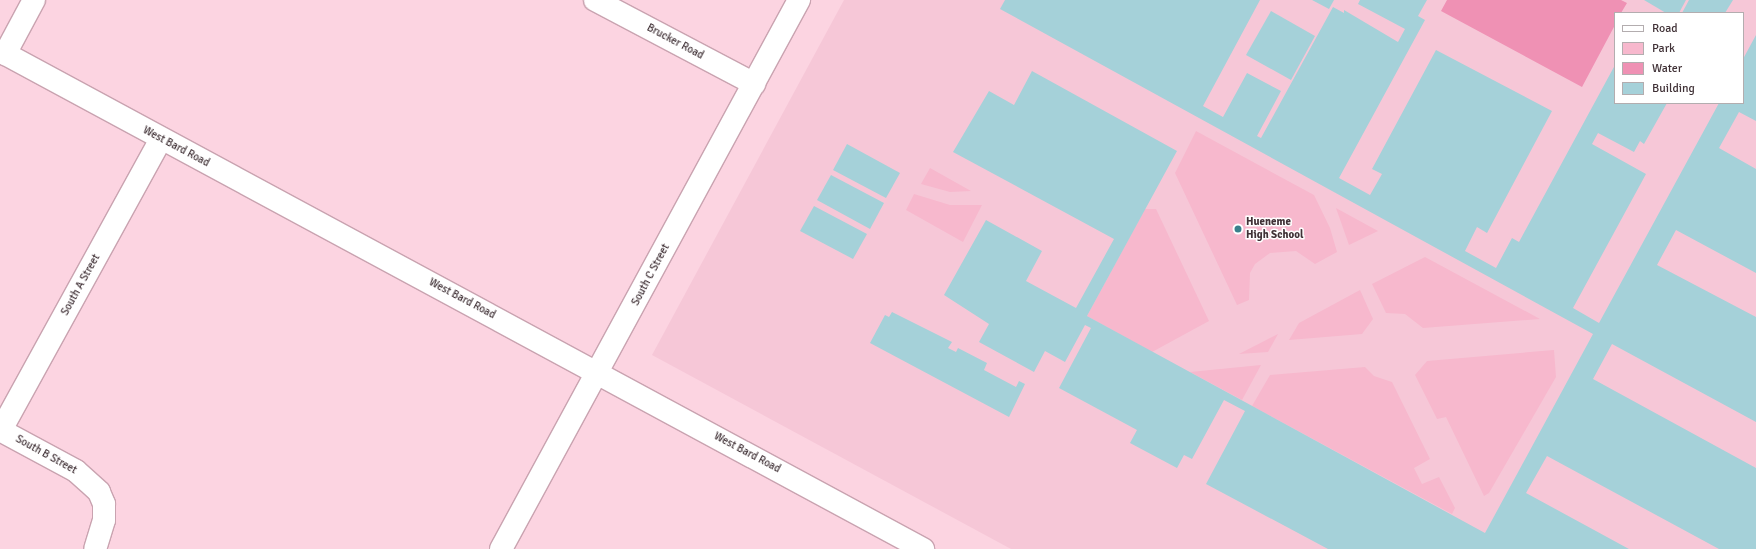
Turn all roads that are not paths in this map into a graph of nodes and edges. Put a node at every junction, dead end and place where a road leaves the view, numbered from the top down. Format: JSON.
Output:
{"nodes":[{"id":1,"x":34,"y":0,"type":"edge"},
{"id":2,"x":596,"y":0,"type":"edge"},
{"id":3,"x":799,"y":0,"type":"edge"},
{"id":4,"x":3,"y":52,"type":"edge"},
{"id":5,"x":754,"y":84,"type":"junction"},
{"id":6,"x":161,"y":139,"type":"junction"},
{"id":7,"x":599,"y":373,"type":"junction"},
{"id":8,"x":0,"y":430,"type":"edge"},
{"id":9,"x":95,"y":549,"type":"edge"},
{"id":10,"x":501,"y":549,"type":"edge"},
{"id":11,"x":923,"y":549,"type":"edge"}],
"edges":[{"from":1,"to":4,"type":"street"},
{"from":2,"to":5,"type":"street","name":"Brucker Road"},
{"from":3,"to":5,"type":"street","name":"South C Street"},
{"from":4,"to":6,"type":"street","name":"West Bard Road"},
{"from":5,"to":7,"type":"street","name":"South C Street"},
{"from":6,"to":7,"type":"street","name":"West Bard Road"},
{"from":6,"to":8,"type":"street","name":"South A Street"},
{"from":7,"to":10,"type":"street","name":"South C Street"},
{"from":7,"to":11,"type":"street","name":"West Bard Road"},
{"from":8,"to":9,"type":"street","name":"South B Street"}]}
